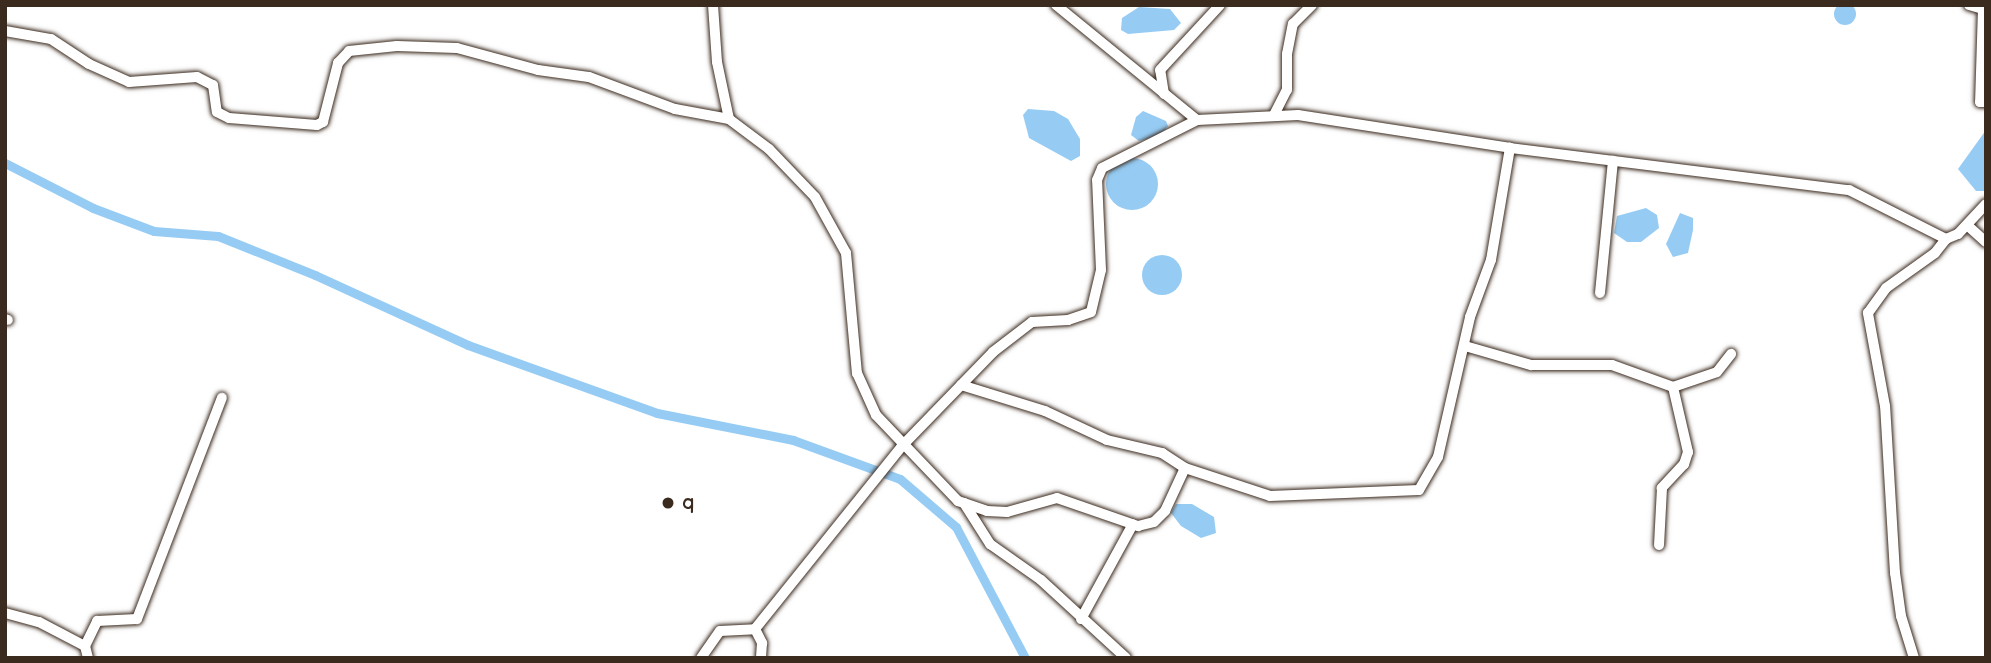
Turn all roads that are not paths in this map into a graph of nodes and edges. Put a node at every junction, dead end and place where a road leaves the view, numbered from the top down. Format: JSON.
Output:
{"nodes":[{"id":1,"x":713,"y":5,"type":"edge"},
{"id":2,"x":1056,"y":5,"type":"edge"},
{"id":3,"x":1220,"y":5,"type":"edge"},
{"id":4,"x":1312,"y":5,"type":"edge"},
{"id":5,"x":1969,"y":5,"type":"edge"},
{"id":6,"x":1984,"y":9,"type":"edge"},
{"id":7,"x":5,"y":31,"type":"edge"},
{"id":8,"x":1164,"y":95,"type":"junction"},
{"id":9,"x":1986,"y":102,"type":"edge"},
{"id":10,"x":1274,"y":115,"type":"junction"},
{"id":11,"x":729,"y":119,"type":"junction"},
{"id":12,"x":1197,"y":120,"type":"junction"},
{"id":13,"x":1510,"y":148,"type":"junction"},
{"id":14,"x":1612,"y":161,"type":"junction"},
{"id":15,"x":1986,"y":205,"type":"edge"},
{"id":16,"x":1967,"y":225,"type":"junction"},
{"id":17,"x":1946,"y":239,"type":"junction"},
{"id":18,"x":1986,"y":242,"type":"edge"},
{"id":19,"x":1600,"y":293,"type":"dead end"},
{"id":20,"x":1465,"y":346,"type":"junction"},
{"id":21,"x":1731,"y":354,"type":"dead end"},
{"id":22,"x":961,"y":385,"type":"junction"},
{"id":23,"x":1673,"y":387,"type":"junction"},
{"id":24,"x":222,"y":398,"type":"dead end"},
{"id":25,"x":902,"y":446,"type":"junction"},
{"id":26,"x":1185,"y":468,"type":"junction"},
{"id":27,"x":964,"y":503,"type":"junction"},
{"id":28,"x":1133,"y":524,"type":"junction"},
{"id":29,"x":1659,"y":545,"type":"dead end"},
{"id":30,"x":5,"y":613,"type":"edge"},
{"id":31,"x":1081,"y":619,"type":"junction"},
{"id":32,"x":755,"y":629,"type":"junction"},
{"id":33,"x":85,"y":646,"type":"junction"},
{"id":34,"x":88,"y":658,"type":"edge"},
{"id":35,"x":701,"y":658,"type":"edge"},
{"id":36,"x":761,"y":658,"type":"edge"},
{"id":37,"x":1126,"y":658,"type":"edge"},
{"id":38,"x":1914,"y":658,"type":"edge"}],
"edges":[{"from":1,"to":11,"type":"street"},
{"from":2,"to":8,"type":"street"},
{"from":3,"to":8,"type":"street"},
{"from":4,"to":10,"type":"street"},
{"from":5,"to":6,"type":"street"},
{"from":6,"to":9,"type":"street"},
{"from":7,"to":11,"type":"street"},
{"from":8,"to":12,"type":"street"},
{"from":10,"to":12,"type":"street"},
{"from":10,"to":13,"type":"street"},
{"from":11,"to":25,"type":"street"},
{"from":12,"to":22,"type":"street"},
{"from":13,"to":14,"type":"street"},
{"from":13,"to":20,"type":"street"},
{"from":14,"to":17,"type":"street"},
{"from":14,"to":19,"type":"street"},
{"from":15,"to":16,"type":"street"},
{"from":16,"to":17,"type":"street"},
{"from":16,"to":18,"type":"street"},
{"from":17,"to":38,"type":"street"},
{"from":20,"to":23,"type":"street"},
{"from":20,"to":26,"type":"street"},
{"from":21,"to":23,"type":"street"},
{"from":22,"to":25,"type":"street"},
{"from":22,"to":26,"type":"street"},
{"from":23,"to":29,"type":"street"},
{"from":24,"to":33,"type":"street"},
{"from":25,"to":27,"type":"street"},
{"from":25,"to":32,"type":"street"},
{"from":26,"to":28,"type":"street"},
{"from":27,"to":28,"type":"street"},
{"from":27,"to":31,"type":"street"},
{"from":28,"to":31,"type":"street"},
{"from":30,"to":33,"type":"street"},
{"from":31,"to":37,"type":"street"},
{"from":32,"to":35,"type":"street"},
{"from":32,"to":36,"type":"street"},
{"from":33,"to":34,"type":"street"}]}
